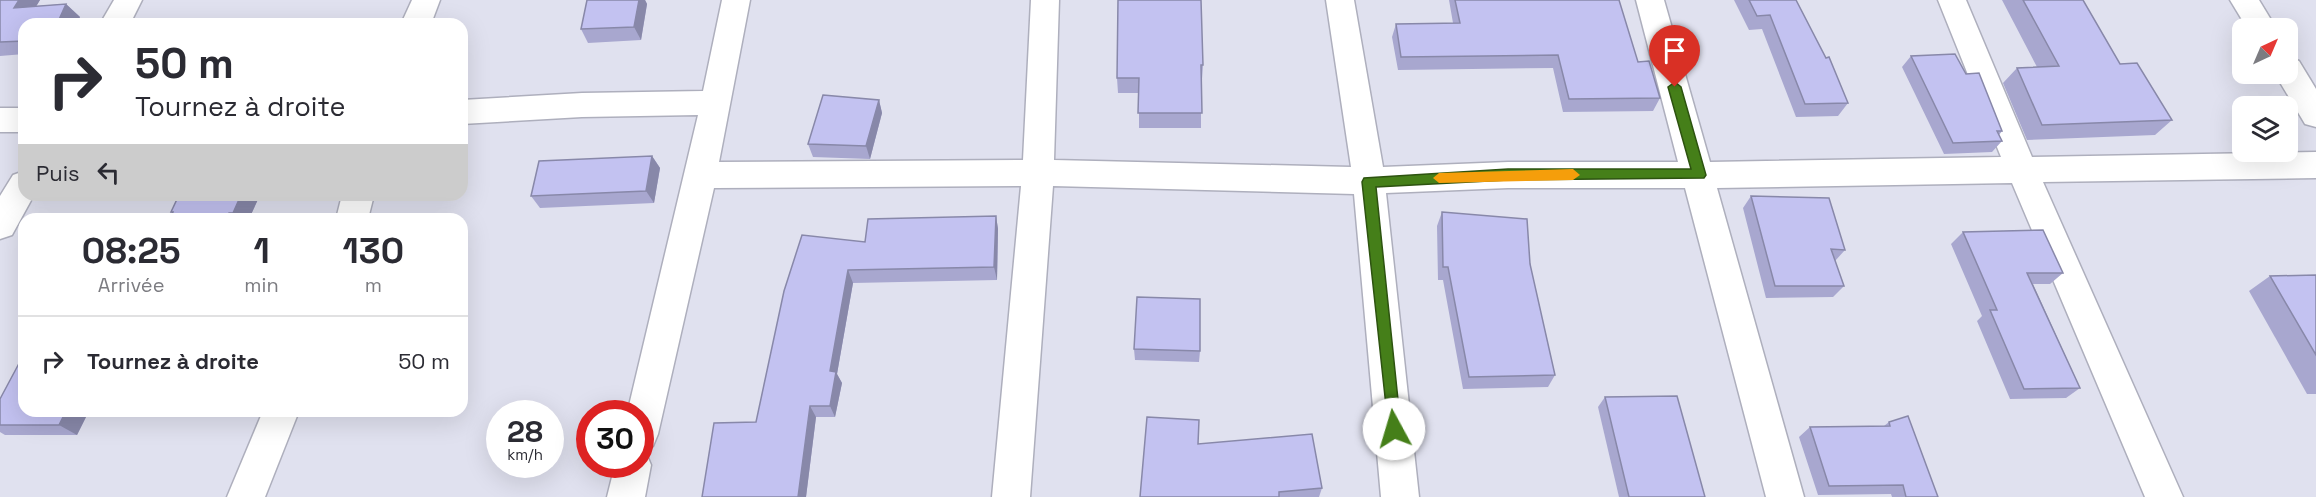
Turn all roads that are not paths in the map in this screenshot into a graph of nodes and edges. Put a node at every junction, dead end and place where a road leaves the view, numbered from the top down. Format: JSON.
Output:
{"nodes":[{"id":1,"x":128,"y":0,"type":"edge"},
{"id":2,"x":426,"y":0,"type":"edge"},
{"id":3,"x":736,"y":0,"type":"edge"},
{"id":4,"x":1045,"y":0,"type":"edge"},
{"id":5,"x":1340,"y":0,"type":"edge"},
{"id":6,"x":1650,"y":0,"type":"edge"},
{"id":7,"x":1952,"y":0,"type":"edge"},
{"id":8,"x":2244,"y":0,"type":"edge"},
{"id":9,"x":118,"y":18,"type":"edge"},
{"id":10,"x":418,"y":18,"type":"edge"},
{"id":11,"x":2256,"y":18,"type":"edge"},
{"id":12,"x":2297,"y":84,"type":"edge"},
{"id":13,"x":715,"y":103,"type":"junction"},
{"id":14,"x":468,"y":112,"type":"edge"},
{"id":15,"x":2316,"y":115,"type":"edge"},
{"id":16,"x":0,"y":120,"type":"edge"},
{"id":17,"x":18,"y":120,"type":"edge"},
{"id":18,"x":2316,"y":165,"type":"edge"},
{"id":19,"x":2022,"y":170,"type":"junction"},
{"id":20,"x":1038,"y":173,"type":"junction"},
{"id":21,"x":701,"y":175,"type":"junction"},
{"id":22,"x":1699,"y":175,"type":"junction"},
{"id":23,"x":1369,"y":182,"type":"junction"},
{"id":24,"x":18,"y":194,"type":"edge"},
{"id":25,"x":0,"y":225,"type":"edge"},
{"id":26,"x":648,"y":400,"type":"edge"},
{"id":27,"x":279,"y":417,"type":"edge"},
{"id":28,"x":630,"y":478,"type":"edge"},
{"id":29,"x":246,"y":497,"type":"edge"},
{"id":30,"x":626,"y":497,"type":"edge"},
{"id":31,"x":1011,"y":497,"type":"edge"},
{"id":32,"x":1401,"y":497,"type":"edge"},
{"id":33,"x":1785,"y":497,"type":"edge"},
{"id":34,"x":2164,"y":497,"type":"edge"}],
"edges":[{"from":1,"to":9,"type":"street"},
{"from":2,"to":10,"type":"street"},
{"from":3,"to":13,"type":"street"},
{"from":4,"to":20,"type":"street"},
{"from":5,"to":23,"type":"street"},
{"from":6,"to":22,"type":"street"},
{"from":7,"to":19,"type":"street"},
{"from":8,"to":11,"type":"street"},
{"from":12,"to":15,"type":"street"},
{"from":13,"to":14,"type":"street"},
{"from":13,"to":21,"type":"street"},
{"from":16,"to":17,"type":"street"},
{"from":18,"to":19,"type":"street"},
{"from":19,"to":22,"type":"street"},
{"from":19,"to":34,"type":"street"},
{"from":20,"to":21,"type":"street"},
{"from":20,"to":23,"type":"street"},
{"from":20,"to":31,"type":"street"},
{"from":21,"to":26,"type":"street"},
{"from":22,"to":23,"type":"street"},
{"from":22,"to":33,"type":"street"},
{"from":23,"to":32,"type":"street"},
{"from":24,"to":25,"type":"street"},
{"from":27,"to":29,"type":"street"},
{"from":28,"to":30,"type":"street"}]}
